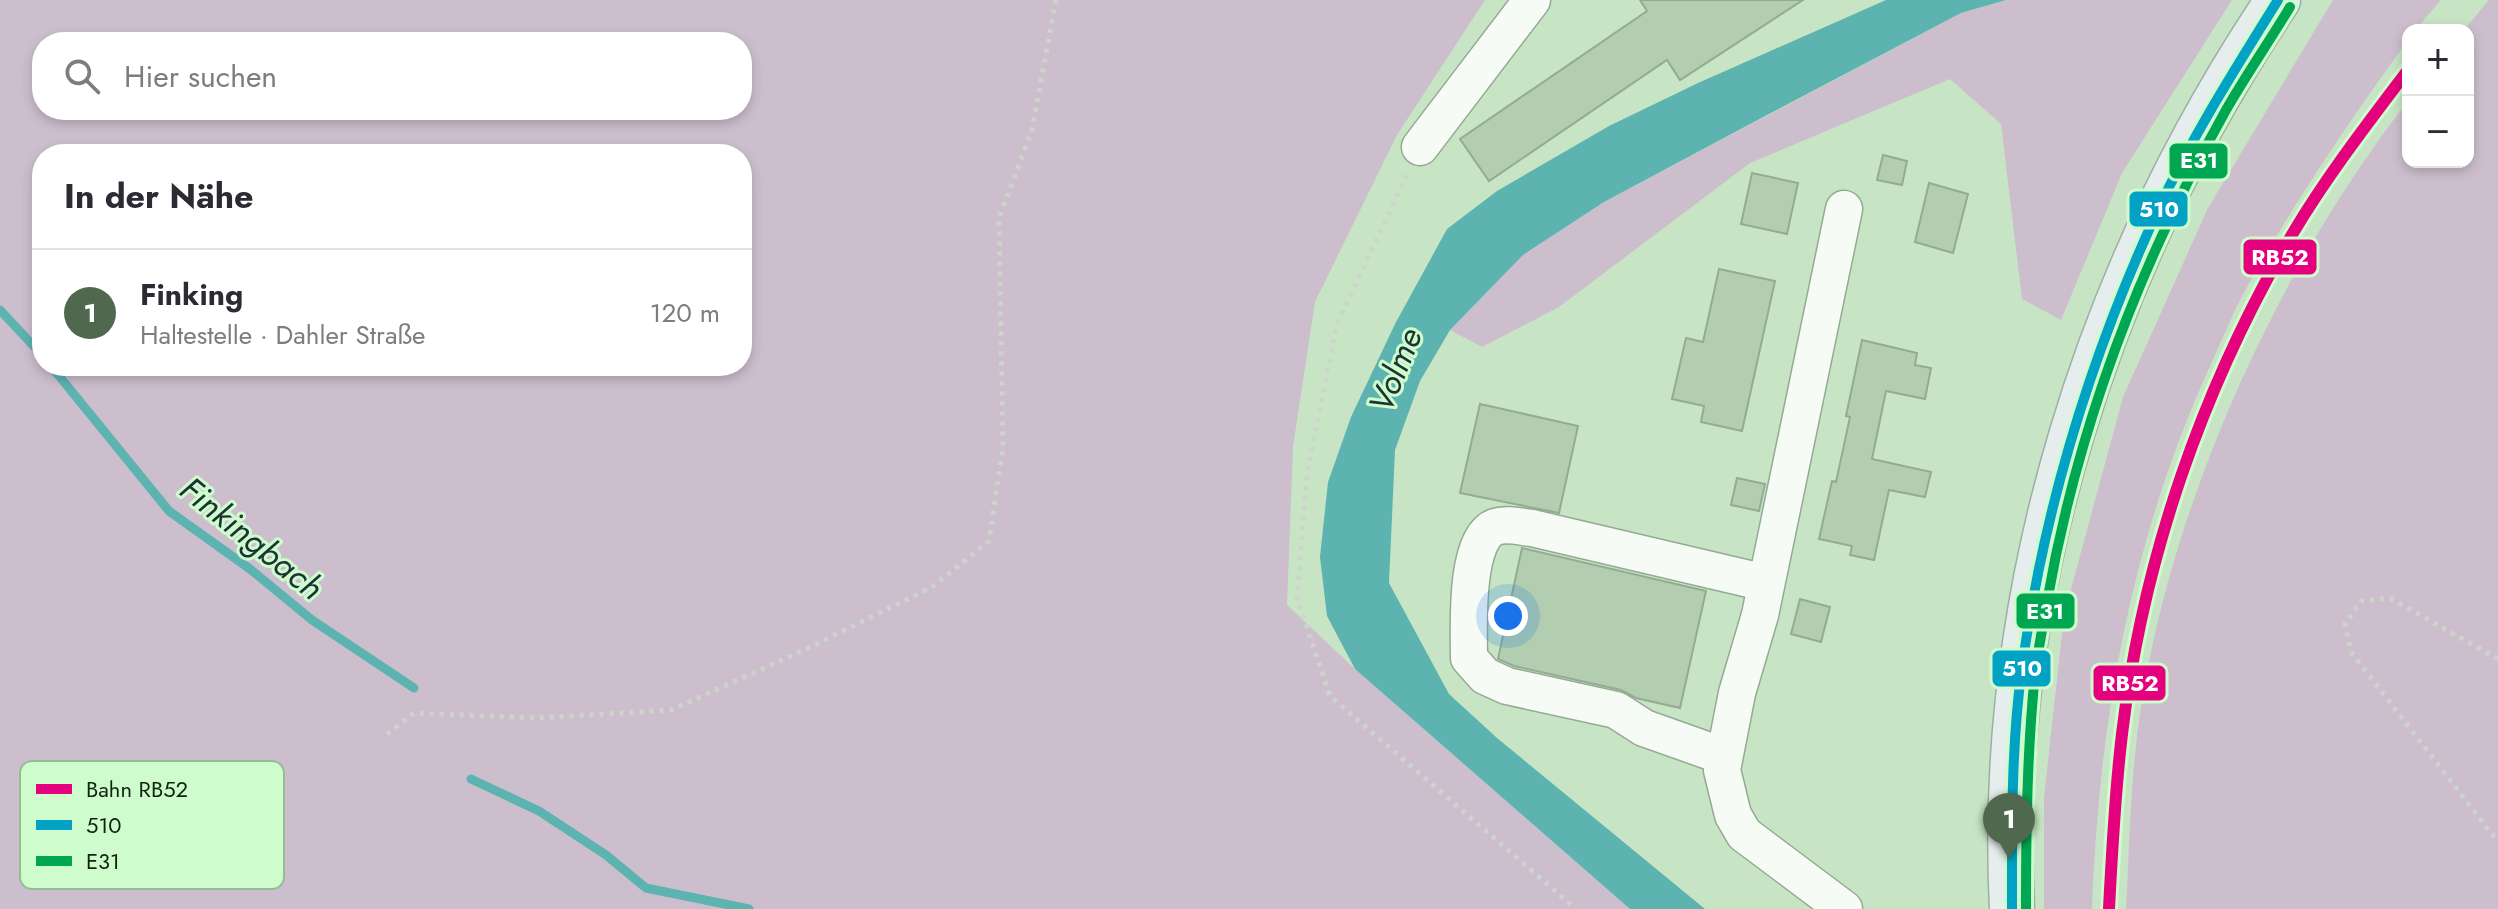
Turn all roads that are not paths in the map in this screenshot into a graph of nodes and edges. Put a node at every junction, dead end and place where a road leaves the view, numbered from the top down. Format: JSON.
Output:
{"nodes":[{"id":1,"x":1532,"y":0,"type":"edge"},
{"id":2,"x":2278,"y":0,"type":"edge"},
{"id":3,"x":1420,"y":147,"type":"road end"},
{"id":4,"x":1844,"y":209,"type":"dead end"},
{"id":5,"x":1766,"y":583,"type":"junction"},
{"id":6,"x":1723,"y":756,"type":"junction"},
{"id":7,"x":1844,"y":909,"type":"edge"},
{"id":8,"x":2012,"y":909,"type":"edge"}],
"edges":[{"from":1,"to":3,"type":"street"},
{"from":2,"to":8,"type":"main road"},
{"from":4,"to":5,"type":"street"},
{"from":5,"to":6,"type":"street"},
{"from":5,"to":6,"type":"street"},
{"from":6,"to":7,"type":"street"}]}
